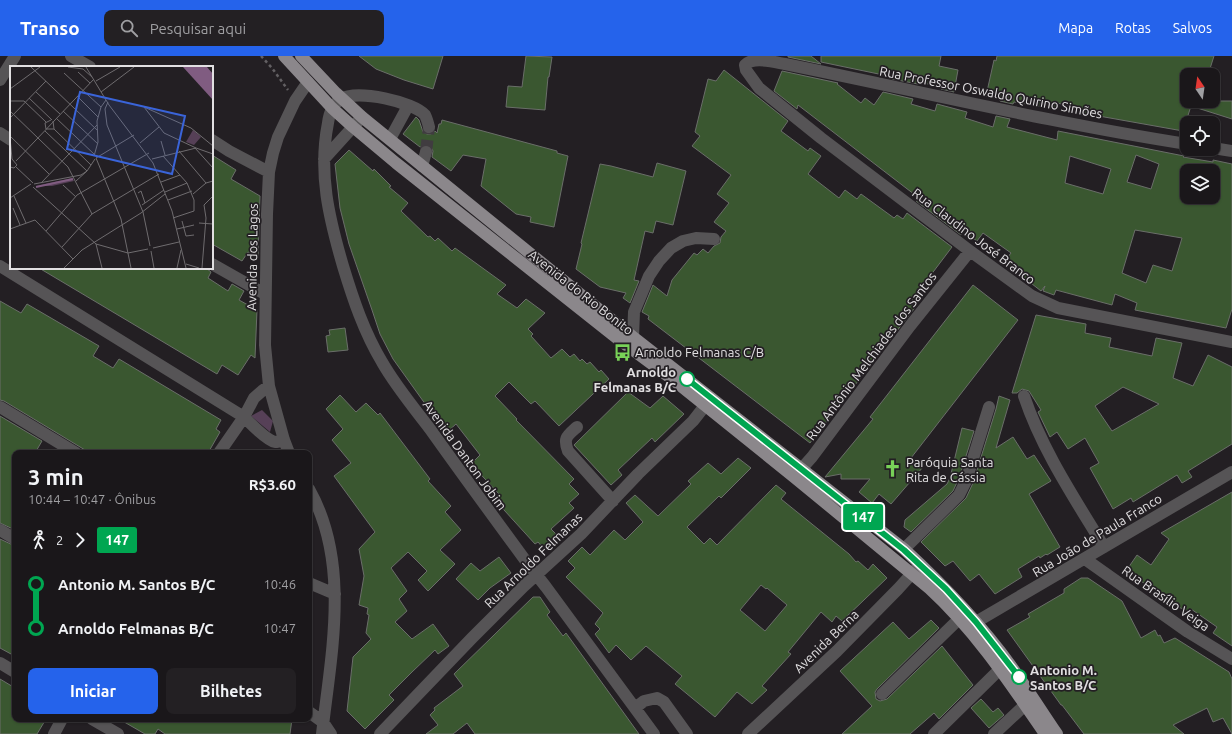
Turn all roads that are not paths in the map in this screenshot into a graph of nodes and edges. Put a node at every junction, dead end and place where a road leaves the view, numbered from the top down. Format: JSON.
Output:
{"nodes":[{"id":1,"x":15,"y":56,"type":"edge"},
{"id":2,"x":71,"y":56,"type":"edge"},
{"id":3,"x":284,"y":56,"type":"edge"},
{"id":4,"x":301,"y":56,"type":"edge"},
{"id":5,"x":88,"y":66,"type":"edge"},
{"id":6,"x":746,"y":66,"type":"joint"},
{"id":7,"x":0,"y":80,"type":"edge"},
{"id":8,"x":308,"y":82,"type":"junction"},
{"id":9,"x":342,"y":98,"type":"junction"},
{"id":10,"x":408,"y":106,"type":"junction"},
{"id":11,"x":332,"y":108,"type":"junction"},
{"id":12,"x":362,"y":117,"type":"junction"},
{"id":13,"x":353,"y":127,"type":"junction"},
{"id":14,"x":429,"y":127,"type":"tunnel mouth"},
{"id":15,"x":0,"y":133,"type":"edge"},
{"id":16,"x":10,"y":139,"type":"edge"},
{"id":17,"x":390,"y":139,"type":"junction"},
{"id":18,"x":213,"y":141,"type":"edge"},
{"id":19,"x":1180,"y":143,"type":"edge"},
{"id":20,"x":1220,"y":149,"type":"edge"},
{"id":21,"x":1232,"y":151,"type":"edge"},
{"id":22,"x":426,"y":152,"type":"tunnel mouth"},
{"id":23,"x":324,"y":159,"type":"junction"},
{"id":24,"x":422,"y":166,"type":"junction"},
{"id":25,"x":269,"y":172,"type":"junction"},
{"id":26,"x":714,"y":239,"type":"dead end"},
{"id":27,"x":970,"y":251,"type":"junction"},
{"id":28,"x":213,"y":265,"type":"edge"},
{"id":29,"x":0,"y":266,"type":"edge"},
{"id":30,"x":265,"y":294,"type":"junction"},
{"id":31,"x":633,"y":337,"type":"junction"},
{"id":32,"x":1232,"y":342,"type":"edge"},
{"id":33,"x":269,"y":386,"type":"junction"},
{"id":34,"x":1024,"y":396,"type":"dead end"},
{"id":35,"x":708,"y":402,"type":"junction"},
{"id":36,"x":989,"y":407,"type":"dead end"},
{"id":37,"x":0,"y":408,"type":"edge"},
{"id":38,"x":244,"y":417,"type":"junction"},
{"id":39,"x":577,"y":427,"type":"dead end"},
{"id":40,"x":284,"y":440,"type":"junction"},
{"id":41,"x":71,"y":450,"type":"edge"},
{"id":42,"x":222,"y":450,"type":"edge"},
{"id":43,"x":288,"y":450,"type":"edge"},
{"id":44,"x":1232,"y":472,"type":"edge"},
{"id":45,"x":798,"y":473,"type":"junction"},
{"id":46,"x":312,"y":494,"type":"edge"},
{"id":47,"x":613,"y":501,"type":"junction"},
{"id":48,"x":0,"y":530,"type":"edge"},
{"id":49,"x":12,"y":537,"type":"edge"},
{"id":50,"x":1104,"y":547,"type":"junction"},
{"id":51,"x":904,"y":550,"type":"junction"},
{"id":52,"x":1085,"y":559,"type":"junction"},
{"id":53,"x":920,"y":564,"type":"junction"},
{"id":54,"x":912,"y":574,"type":"junction"},
{"id":55,"x":536,"y":575,"type":"junction"},
{"id":56,"x":312,"y":584,"type":"edge"},
{"id":57,"x":335,"y":594,"type":"junction"},
{"id":58,"x":959,"y":619,"type":"junction"},
{"id":59,"x":976,"y":622,"type":"junction"},
{"id":60,"x":1232,"y":659,"type":"edge"},
{"id":61,"x":0,"y":663,"type":"edge"},
{"id":62,"x":1000,"y":669,"type":"junction"},
{"id":63,"x":12,"y":670,"type":"edge"},
{"id":64,"x":882,"y":694,"type":"dead end"},
{"id":65,"x":1025,"y":706,"type":"junction"},
{"id":66,"x":635,"y":708,"type":"junction"},
{"id":67,"x":312,"y":716,"type":"edge"},
{"id":68,"x":60,"y":722,"type":"edge"},
{"id":69,"x":97,"y":722,"type":"edge"},
{"id":70,"x":322,"y":728,"type":"edge"},
{"id":71,"x":54,"y":734,"type":"edge"},
{"id":72,"x":118,"y":734,"type":"edge"},
{"id":73,"x":331,"y":734,"type":"edge"},
{"id":74,"x":380,"y":734,"type":"edge"},
{"id":75,"x":654,"y":734,"type":"edge"},
{"id":76,"x":687,"y":734,"type":"edge"},
{"id":77,"x":748,"y":734,"type":"edge"},
{"id":78,"x":934,"y":734,"type":"edge"},
{"id":79,"x":994,"y":734,"type":"edge"},
{"id":80,"x":1045,"y":734,"type":"edge"},
{"id":81,"x":1057,"y":734,"type":"edge"}],
"edges":[{"from":1,"to":7,"type":"street"},
{"from":2,"to":5,"type":"street"},
{"from":3,"to":8,"type":"main road","name":"Avenida do Rio Bonito"},
{"from":4,"to":9,"type":"main road","name":"Avenida do Rio Bonito"},
{"from":6,"to":19,"type":"street","name":"Rua Professor Oswaldo Quirino Simões"},
{"from":6,"to":27,"type":"street","name":"Rua Claudino José Branco"},
{"from":8,"to":11,"type":"main road","name":"Avenida do Rio Bonito"},
{"from":8,"to":25,"type":"street","name":"Avenida dos Lagos"},
{"from":9,"to":10,"type":"street"},
{"from":9,"to":11,"type":"street"},
{"from":9,"to":12,"type":"main road","name":"Avenida do Rio Bonito"},
{"from":10,"to":14,"type":"street"},
{"from":10,"to":17,"type":"street"},
{"from":11,"to":13,"type":"main road","name":"Avenida do Rio Bonito"},
{"from":11,"to":23,"type":"street","name":"Avenida Danton Jobim"},
{"from":12,"to":13,"type":"street"},
{"from":12,"to":17,"type":"main road","name":"Avenida do Rio Bonito"},
{"from":13,"to":23,"type":"street"},
{"from":13,"to":35,"type":"main road","name":"Avenida do Rio Bonito"},
{"from":15,"to":16,"type":"street"},
{"from":17,"to":24,"type":"main road","name":"Avenida do Rio Bonito"},
{"from":18,"to":25,"type":"street"},
{"from":20,"to":21,"type":"street"},
{"from":22,"to":24,"type":"street"},
{"from":23,"to":55,"type":"street","name":"Avenida Danton Jobim"},
{"from":24,"to":31,"type":"main road","name":"Avenida do Rio Bonito"},
{"from":25,"to":30,"type":"street","name":"Avenida dos Lagos"},
{"from":26,"to":31,"type":"street"},
{"from":27,"to":32,"type":"street","name":"Rua Claudino José Branco"},
{"from":27,"to":45,"type":"street","name":"Rua Antônio Melchiades dos Santos"},
{"from":28,"to":30,"type":"street"},
{"from":29,"to":38,"type":"street"},
{"from":30,"to":33,"type":"street","name":"Avenida dos Lagos"},
{"from":31,"to":35,"type":"main road","name":"Avenida do Rio Bonito"},
{"from":33,"to":38,"type":"street"},
{"from":33,"to":40,"type":"street","name":"Avenida dos Lagos"},
{"from":34,"to":50,"type":"street"},
{"from":35,"to":45,"type":"main road","name":"Avenida do Rio Bonito"},
{"from":35,"to":47,"type":"street","name":"Rua Arnoldo Felmanas"},
{"from":36,"to":51,"type":"street"},
{"from":37,"to":41,"type":"street"},
{"from":38,"to":40,"type":"street"},
{"from":38,"to":42,"type":"street"},
{"from":39,"to":47,"type":"street"},
{"from":40,"to":43,"type":"street","name":"Avenida dos Lagos"},
{"from":44,"to":50,"type":"street","name":"Rua João de Paula Franco"},
{"from":45,"to":51,"type":"main road","name":"Avenida do Rio Bonito"},
{"from":45,"to":54,"type":"main road","name":"Avenida do Rio Bonito"},
{"from":46,"to":57,"type":"street"},
{"from":47,"to":55,"type":"street","name":"Rua Arnoldo Felmanas"},
{"from":48,"to":49,"type":"street"},
{"from":50,"to":52,"type":"street","name":"Rua João de Paula Franco"},
{"from":51,"to":53,"type":"main road","name":"Avenida do Rio Bonito"},
{"from":52,"to":59,"type":"street","name":"Rua João de Paula Franco"},
{"from":52,"to":60,"type":"street","name":"Rua Brasílio Veiga"},
{"from":53,"to":54,"type":"street","name":"Avenida Berna"},
{"from":53,"to":59,"type":"main road","name":"Avenida do Rio Bonito"},
{"from":54,"to":58,"type":"main road","name":"Avenida do Rio Bonito"},
{"from":54,"to":77,"type":"street","name":"Avenida Berna"},
{"from":55,"to":66,"type":"street","name":"Avenida Danton Jobim"},
{"from":55,"to":74,"type":"street","name":"Rua Arnoldo Felmanas"},
{"from":56,"to":57,"type":"street"},
{"from":57,"to":70,"type":"street"},
{"from":58,"to":62,"type":"main road","name":"Avenida do Rio Bonito"},
{"from":58,"to":64,"type":"street"},
{"from":59,"to":81,"type":"main road","name":"Avenida do Rio Bonito"},
{"from":61,"to":63,"type":"street"},
{"from":62,"to":65,"type":"main road","name":"Avenida do Rio Bonito"},
{"from":62,"to":78,"type":"street"},
{"from":65,"to":79,"type":"street"},
{"from":65,"to":80,"type":"main road","name":"Avenida do Rio Bonito"},
{"from":66,"to":75,"type":"street","name":"Avenida Danton Jobim"},
{"from":66,"to":76,"type":"street"},
{"from":67,"to":70,"type":"street"},
{"from":68,"to":71,"type":"street"},
{"from":69,"to":72,"type":"street"},
{"from":70,"to":73,"type":"street"}]}
